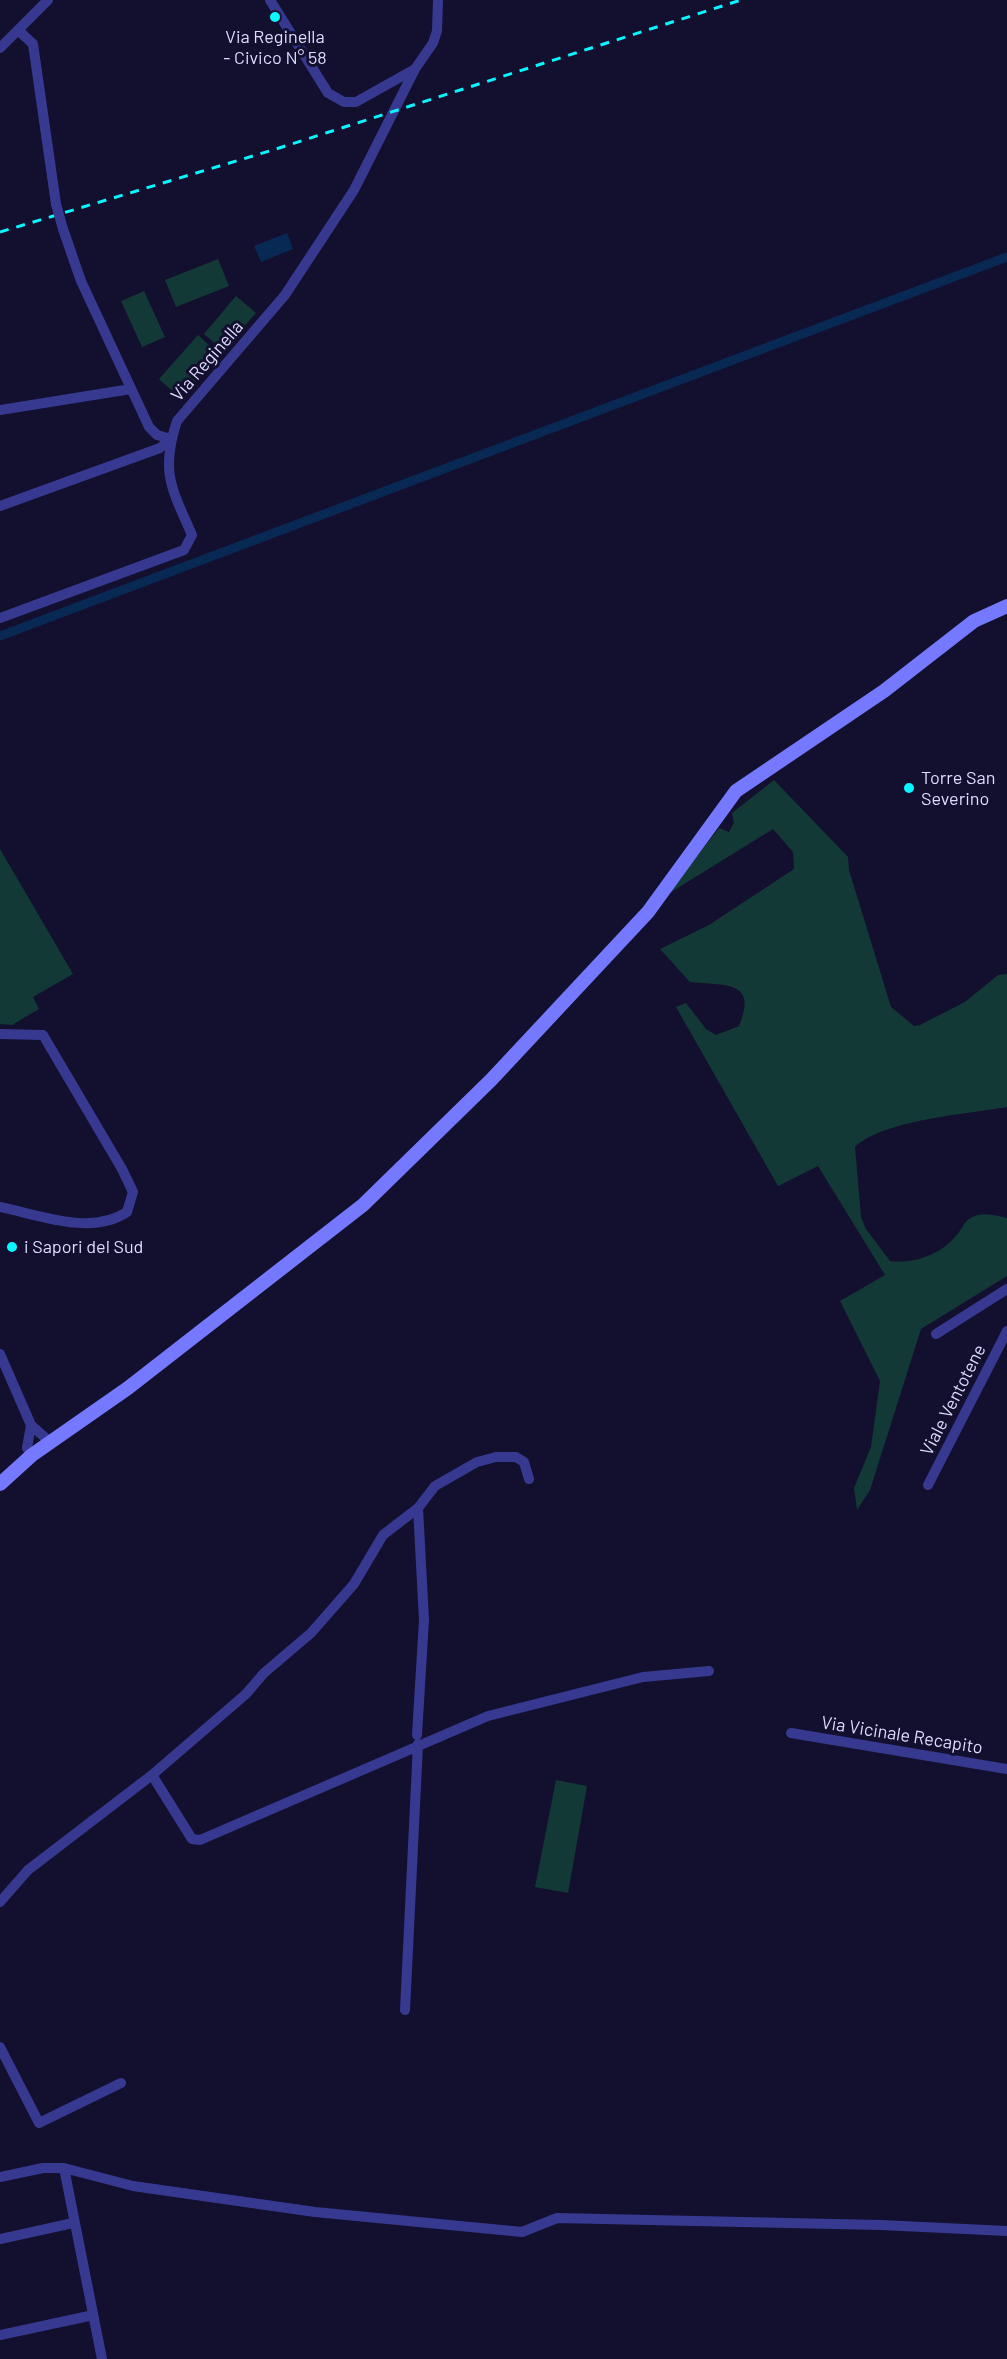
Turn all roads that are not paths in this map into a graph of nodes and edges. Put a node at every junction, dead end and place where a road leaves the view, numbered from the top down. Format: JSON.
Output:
{"nodes":[{"id":1,"x":48,"y":0,"type":"edge"},
{"id":2,"x":270,"y":0,"type":"edge"},
{"id":3,"x":438,"y":0,"type":"edge"},
{"id":4,"x":19,"y":31,"type":"junction"},
{"id":5,"x":0,"y":48,"type":"edge"},
{"id":6,"x":415,"y":69,"type":"junction"},
{"id":7,"x":131,"y":388,"type":"junction"},
{"id":8,"x":0,"y":410,"type":"edge"},
{"id":9,"x":171,"y":439,"type":"junction"},
{"id":10,"x":0,"y":506,"type":"edge"},
{"id":11,"x":1007,"y":606,"type":"edge"},
{"id":12,"x":0,"y":618,"type":"edge"},
{"id":13,"x":0,"y":1034,"type":"edge"},
{"id":14,"x":0,"y":1207,"type":"edge"},
{"id":15,"x":1007,"y":1289,"type":"edge"},
{"id":16,"x":1007,"y":1331,"type":"edge"},
{"id":17,"x":936,"y":1334,"type":"dead end"},
{"id":18,"x":0,"y":1354,"type":"edge"},
{"id":19,"x":31,"y":1425,"type":"junction"},
{"id":20,"x":50,"y":1442,"type":"junction"},
{"id":21,"x":32,"y":1455,"type":"junction"},
{"id":22,"x":529,"y":1479,"type":"dead end"},
{"id":23,"x":0,"y":1484,"type":"edge"},
{"id":24,"x":928,"y":1485,"type":"dead end"},
{"id":25,"x":418,"y":1508,"type":"junction"},
{"id":26,"x":710,"y":1671,"type":"dead end"},
{"id":27,"x":791,"y":1733,"type":"dead end"},
{"id":28,"x":418,"y":1739,"type":"junction"},
{"id":29,"x":1007,"y":1769,"type":"edge"},
{"id":30,"x":152,"y":1775,"type":"junction"},
{"id":31,"x":0,"y":1902,"type":"edge"},
{"id":32,"x":405,"y":2010,"type":"dead end"},
{"id":33,"x":0,"y":2047,"type":"edge"},
{"id":34,"x":121,"y":2083,"type":"dead end"},
{"id":35,"x":64,"y":2168,"type":"junction"},
{"id":36,"x":0,"y":2177,"type":"edge"},
{"id":37,"x":73,"y":2223,"type":"junction"},
{"id":38,"x":1007,"y":2231,"type":"edge"},
{"id":39,"x":0,"y":2239,"type":"edge"},
{"id":40,"x":88,"y":2316,"type":"dead end"},
{"id":41,"x":0,"y":2335,"type":"edge"},
{"id":42,"x":102,"y":2359,"type":"edge"}],
"edges":[{"from":1,"to":4,"type":"street"},
{"from":2,"to":6,"type":"street","name":"Via Reginella"},
{"from":3,"to":6,"type":"street","name":"Via Reginella"},
{"from":4,"to":5,"type":"street"},
{"from":4,"to":7,"type":"street","bridge":true},
{"from":6,"to":9,"type":"street","name":"Via Reginella"},
{"from":7,"to":8,"type":"street"},
{"from":7,"to":9,"type":"street"},
{"from":9,"to":10,"type":"street"},
{"from":9,"to":12,"type":"street","name":"Via Reginella"},
{"from":11,"to":20,"type":"street"},
{"from":13,"to":14,"type":"street"},
{"from":15,"to":17,"type":"street"},
{"from":16,"to":24,"type":"street","name":"Viale Ventotene"},
{"from":18,"to":19,"type":"street"},
{"from":19,"to":20,"type":"street"},
{"from":19,"to":21,"type":"street"},
{"from":20,"to":21,"type":"street"},
{"from":21,"to":23,"type":"street"},
{"from":22,"to":25,"type":"street"},
{"from":25,"to":28,"type":"street"},
{"from":25,"to":30,"type":"street"},
{"from":26,"to":28,"type":"street"},
{"from":27,"to":29,"type":"street","name":"Via Vicinale Recapito"},
{"from":28,"to":30,"type":"street"},
{"from":28,"to":32,"type":"street"},
{"from":30,"to":31,"type":"street"},
{"from":33,"to":34,"type":"street"},
{"from":35,"to":36,"type":"street"},
{"from":35,"to":37,"type":"street"},
{"from":35,"to":38,"type":"street"},
{"from":37,"to":39,"type":"street"},
{"from":37,"to":42,"type":"street"},
{"from":40,"to":41,"type":"street"}]}
